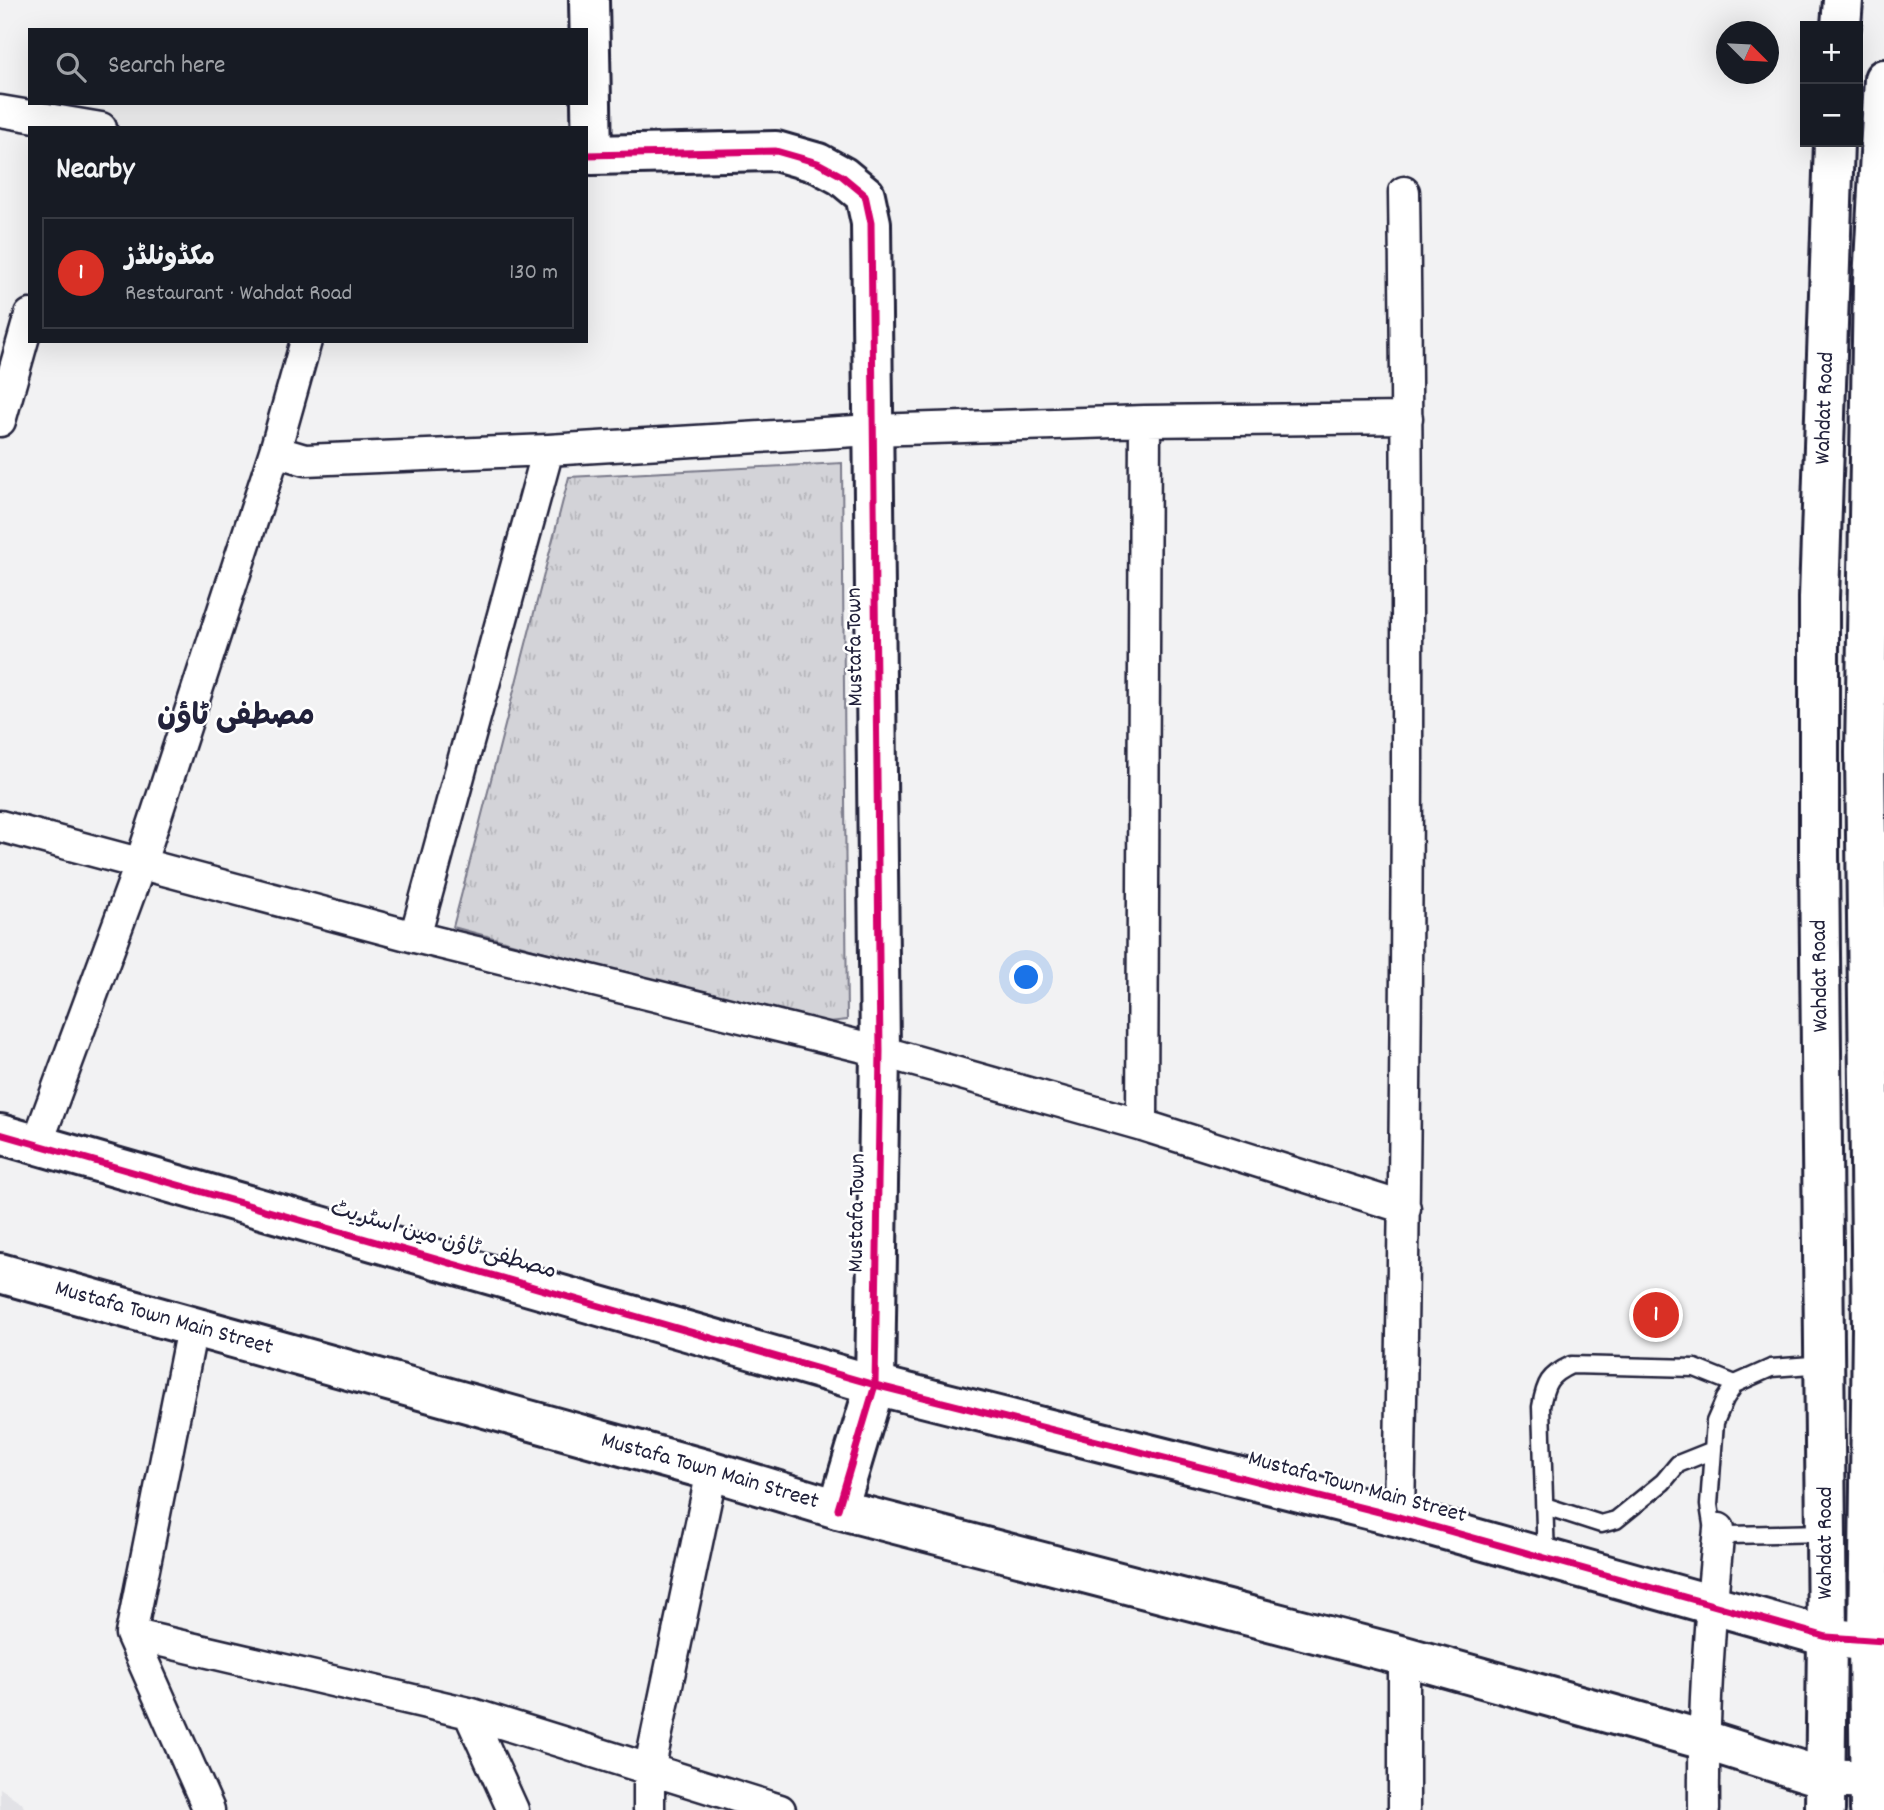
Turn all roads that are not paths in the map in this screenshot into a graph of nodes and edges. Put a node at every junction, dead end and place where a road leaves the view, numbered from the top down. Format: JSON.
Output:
{"nodes":[{"id":1,"x":589,"y":0,"type":"edge"},
{"id":2,"x":1843,"y":0,"type":"edge"},
{"id":3,"x":1841,"y":21,"type":"edge"},
{"id":4,"x":1884,"y":79,"type":"edge"},
{"id":5,"x":0,"y":111,"type":"edge"},
{"id":6,"x":83,"y":126,"type":"edge"},
{"id":7,"x":1834,"y":147,"type":"edge"},
{"id":8,"x":589,"y":155,"type":"edge"},
{"id":9,"x":1404,"y":192,"type":"dead end"},
{"id":10,"x":28,"y":322,"type":"edge"},
{"id":11,"x":305,"y":343,"type":"edge"},
{"id":12,"x":1407,"y":418,"type":"junction"},
{"id":13,"x":0,"y":421,"type":"edge"},
{"id":14,"x":1145,"y":421,"type":"junction"},
{"id":15,"x":872,"y":430,"type":"junction"},
{"id":16,"x":548,"y":450,"type":"junction"},
{"id":17,"x":275,"y":451,"type":"junction"},
{"id":18,"x":0,"y":826,"type":"edge"},
{"id":19,"x":140,"y":864,"type":"junction"},
{"id":20,"x":415,"y":937,"type":"junction"},
{"id":21,"x":880,"y":1051,"type":"junction"},
{"id":22,"x":1142,"y":1125,"type":"junction"},
{"id":23,"x":0,"y":1134,"type":"edge"},
{"id":24,"x":37,"y":1144,"type":"junction"},
{"id":25,"x":1405,"y":1208,"type":"junction"},
{"id":26,"x":0,"y":1273,"type":"edge"},
{"id":27,"x":192,"y":1328,"type":"junction"},
{"id":28,"x":1825,"y":1364,"type":"junction"},
{"id":29,"x":1877,"y":1374,"type":"edge"},
{"id":30,"x":1735,"y":1384,"type":"junction"},
{"id":31,"x":875,"y":1385,"type":"junction"},
{"id":32,"x":1713,"y":1450,"type":"junction"},
{"id":33,"x":712,"y":1471,"type":"junction"},
{"id":34,"x":1545,"y":1506,"type":"junction"},
{"id":35,"x":838,"y":1509,"type":"junction"},
{"id":36,"x":1399,"y":1517,"type":"junction"},
{"id":37,"x":1719,"y":1529,"type":"junction"},
{"id":38,"x":1826,"y":1533,"type":"junction"},
{"id":39,"x":1546,"y":1558,"type":"junction"},
{"id":40,"x":1711,"y":1605,"type":"junction"},
{"id":41,"x":131,"y":1634,"type":"junction"},
{"id":42,"x":1826,"y":1637,"type":"junction"},
{"id":43,"x":1876,"y":1642,"type":"edge"},
{"id":44,"x":1404,"y":1656,"type":"junction"},
{"id":45,"x":469,"y":1713,"type":"junction"},
{"id":46,"x":1704,"y":1740,"type":"junction"},
{"id":47,"x":649,"y":1771,"type":"junction"},
{"id":48,"x":1825,"y":1794,"type":"edge"},
{"id":49,"x":1870,"y":1795,"type":"edge"},
{"id":50,"x":209,"y":1810,"type":"edge"},
{"id":51,"x":513,"y":1810,"type":"edge"},
{"id":52,"x":649,"y":1810,"type":"edge"},
{"id":53,"x":780,"y":1810,"type":"edge"},
{"id":54,"x":1404,"y":1810,"type":"edge"},
{"id":55,"x":1704,"y":1810,"type":"edge"}],
"edges":[{"from":1,"to":8,"type":"street"},
{"from":2,"to":3,"type":"street"},
{"from":4,"to":29,"type":"street","name":"Wahdat Road"},
{"from":5,"to":6,"type":"street"},
{"from":7,"to":28,"type":"street","name":"Wahdat Road"},
{"from":8,"to":15,"type":"street","name":"Mustafa Town"},
{"from":9,"to":12,"type":"street"},
{"from":10,"to":13,"type":"street"},
{"from":11,"to":17,"type":"street"},
{"from":12,"to":14,"type":"street"},
{"from":12,"to":25,"type":"street"},
{"from":14,"to":15,"type":"street"},
{"from":14,"to":22,"type":"street"},
{"from":15,"to":16,"type":"street"},
{"from":15,"to":21,"type":"street","name":"Mustafa Town"},
{"from":16,"to":17,"type":"street"},
{"from":16,"to":20,"type":"street"},
{"from":17,"to":19,"type":"street"},
{"from":18,"to":19,"type":"street"},
{"from":19,"to":20,"type":"street"},
{"from":19,"to":24,"type":"street"},
{"from":20,"to":21,"type":"street"},
{"from":21,"to":22,"type":"street"},
{"from":21,"to":31,"type":"street","name":"Mustafa Town"},
{"from":22,"to":25,"type":"street"},
{"from":23,"to":24,"type":"street","name":"مصطفی ٹاؤن مین اسٹریٹ"},
{"from":24,"to":31,"type":"street","name":"مصطفی ٹاؤن مین اسٹریٹ"},
{"from":25,"to":36,"type":"street"},
{"from":26,"to":27,"type":"street","name":"Mustafa Town Main Street"},
{"from":27,"to":33,"type":"street","name":"Mustafa Town Main Street"},
{"from":27,"to":41,"type":"street"},
{"from":28,"to":30,"type":"lane"},
{"from":28,"to":38,"type":"street","name":"Wahdat Road"},
{"from":29,"to":43,"type":"street","name":"Wahdat Road"},
{"from":30,"to":32,"type":"lane"},
{"from":30,"to":34,"type":"lane"},
{"from":31,"to":35,"type":"street","name":"Mustafa Town"},
{"from":31,"to":36,"type":"street","name":"Mustafa Town Main Street"},
{"from":32,"to":34,"type":"lane"},
{"from":32,"to":37,"type":"lane"},
{"from":33,"to":35,"type":"street","name":"Mustafa Town Main Street"},
{"from":33,"to":47,"type":"street"},
{"from":34,"to":39,"type":"lane"},
{"from":35,"to":44,"type":"street","name":"Mustafa Town Main Street"},
{"from":36,"to":39,"type":"street","name":"Mustafa Town Main Street"},
{"from":37,"to":38,"type":"lane"},
{"from":37,"to":40,"type":"street"},
{"from":38,"to":42,"type":"street","name":"Wahdat Road"},
{"from":39,"to":40,"type":"street","name":"Mustafa Town Main Street"},
{"from":40,"to":42,"type":"street","name":"Mustafa Town Main Street"},
{"from":40,"to":46,"type":"street"},
{"from":41,"to":45,"type":"street"},
{"from":41,"to":50,"type":"street"},
{"from":42,"to":43,"type":"street","name":"Mustafa Town Main Street"},
{"from":42,"to":48,"type":"street","name":"Wahdat Road"},
{"from":43,"to":49,"type":"street","name":"Wahdat Road"},
{"from":44,"to":46,"type":"street","name":"Mustafa Town Main Street"},
{"from":44,"to":54,"type":"street"},
{"from":45,"to":47,"type":"street"},
{"from":45,"to":51,"type":"street"},
{"from":46,"to":48,"type":"street","name":"Mustafa Town Main Street"},
{"from":46,"to":55,"type":"street"},
{"from":47,"to":52,"type":"street"},
{"from":47,"to":53,"type":"street"},
{"from":48,"to":49,"type":"street","name":"Mustafa Town Main Street"}]}
